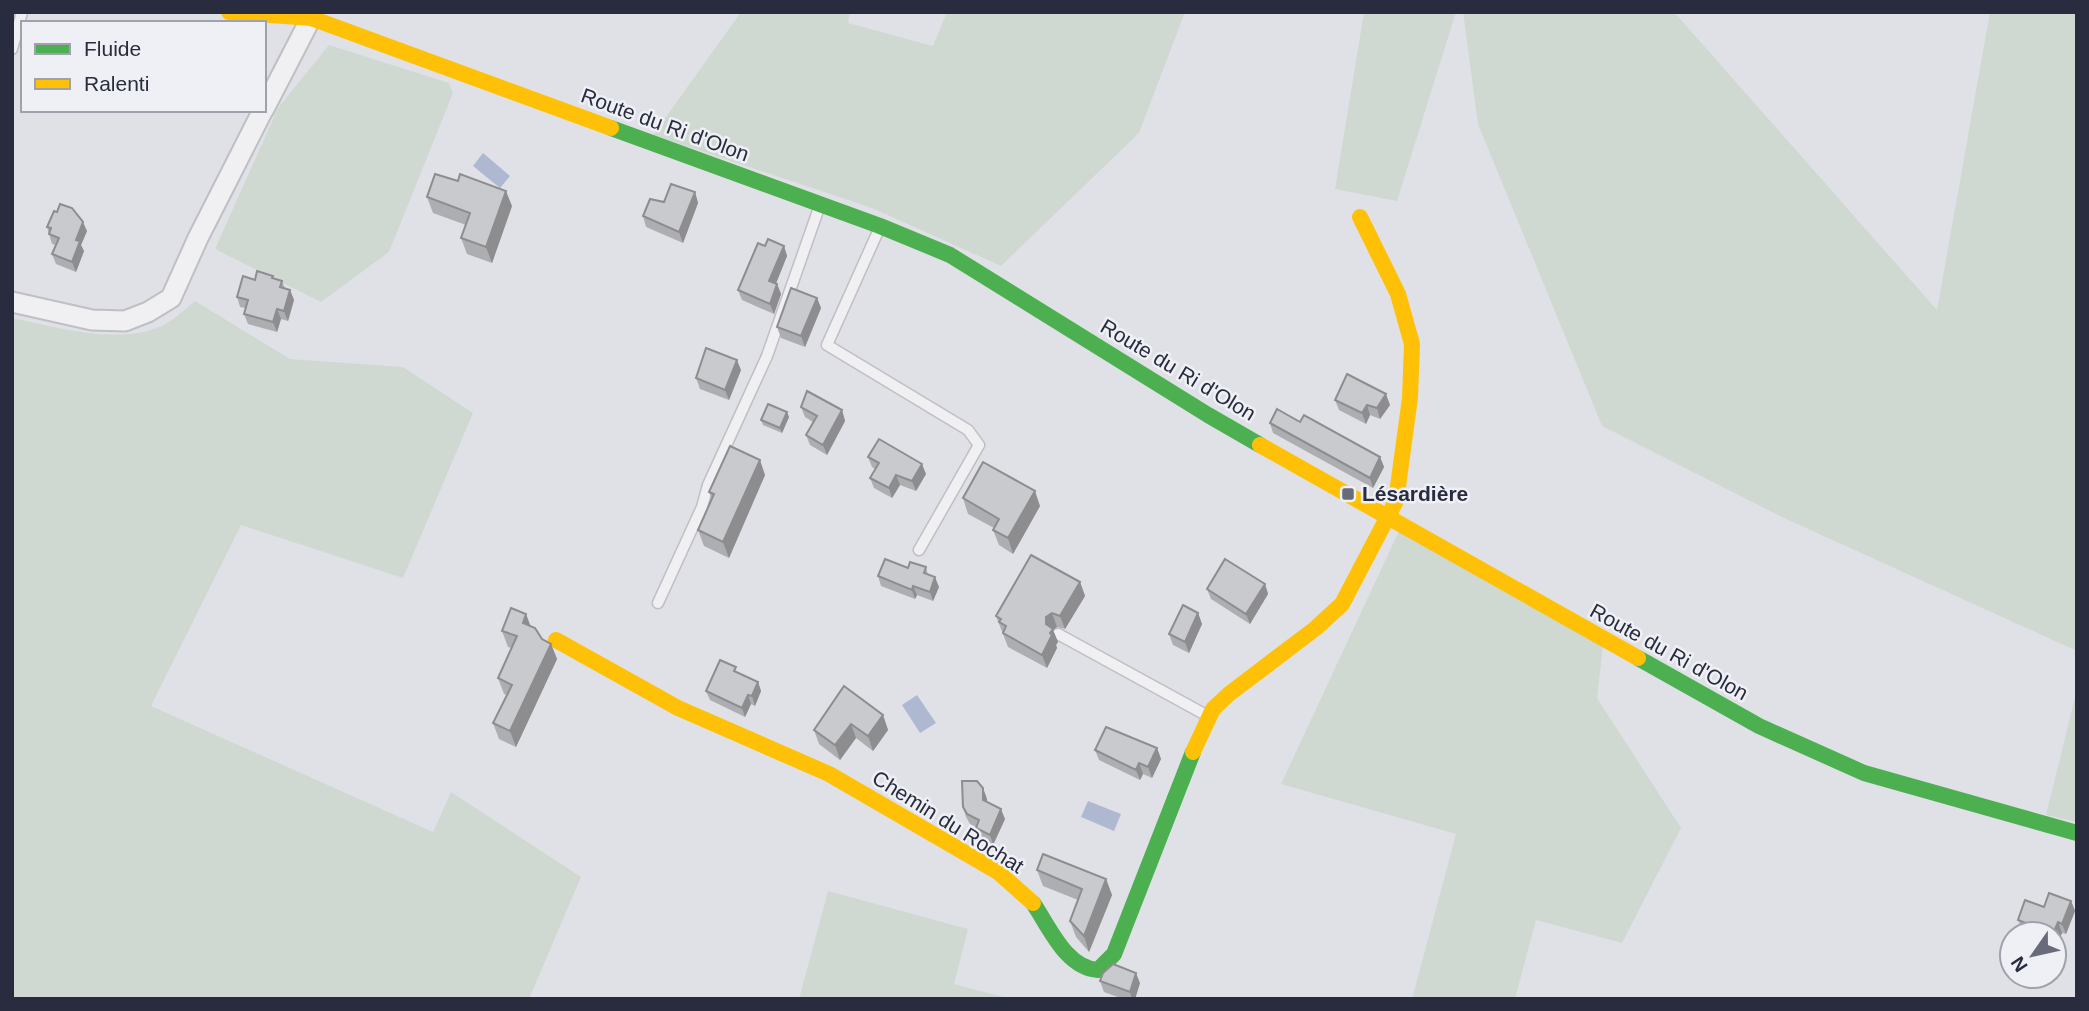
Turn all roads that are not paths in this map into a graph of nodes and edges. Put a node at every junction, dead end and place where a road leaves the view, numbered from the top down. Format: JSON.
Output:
{"nodes":[{"id":1,"x":22,"y":12,"type":"edge"},
{"id":2,"x":229,"y":12,"type":"edge"},
{"id":3,"x":311,"y":18,"type":"junction"},
{"id":4,"x":12,"y":49,"type":"edge"},
{"id":5,"x":266,"y":106,"type":"edge"},
{"id":6,"x":263,"y":112,"type":"edge"},
{"id":7,"x":821,"y":205,"type":"junction"},
{"id":8,"x":1360,"y":217,"type":"dead end"},
{"id":9,"x":880,"y":226,"type":"junction"},
{"id":10,"x":12,"y":302,"type":"edge"},
{"id":11,"x":1387,"y":515,"type":"junction"},
{"id":12,"x":919,"y":550,"type":"dead end"},
{"id":13,"x":658,"y":603,"type":"dead end"},
{"id":14,"x":1058,"y":634,"type":"dead end"},
{"id":15,"x":556,"y":640,"type":"dead end"},
{"id":16,"x":1210,"y":717,"type":"junction"},
{"id":17,"x":2077,"y":833,"type":"edge"}],
"edges":[{"from":1,"to":4,"type":"lane"},
{"from":2,"to":3,"type":"street","name":"Route du Ri d'Olon"},
{"from":3,"to":5,"type":"street"},
{"from":3,"to":7,"type":"street","name":"Route du Ri d'Olon"},
{"from":6,"to":10,"type":"street"},
{"from":7,"to":9,"type":"street","name":"Route du Ri d'Olon"},
{"from":7,"to":13,"type":"lane"},
{"from":8,"to":11,"type":"street","name":"Chemin du Rochat"},
{"from":9,"to":11,"type":"street","name":"Route du Ri d'Olon"},
{"from":9,"to":12,"type":"lane"},
{"from":11,"to":16,"type":"street","name":"Chemin du Rochat"},
{"from":11,"to":17,"type":"street","name":"Route du Ri d'Olon"},
{"from":14,"to":16,"type":"lane"},
{"from":15,"to":16,"type":"street","name":"Chemin du Rochat"}]}
